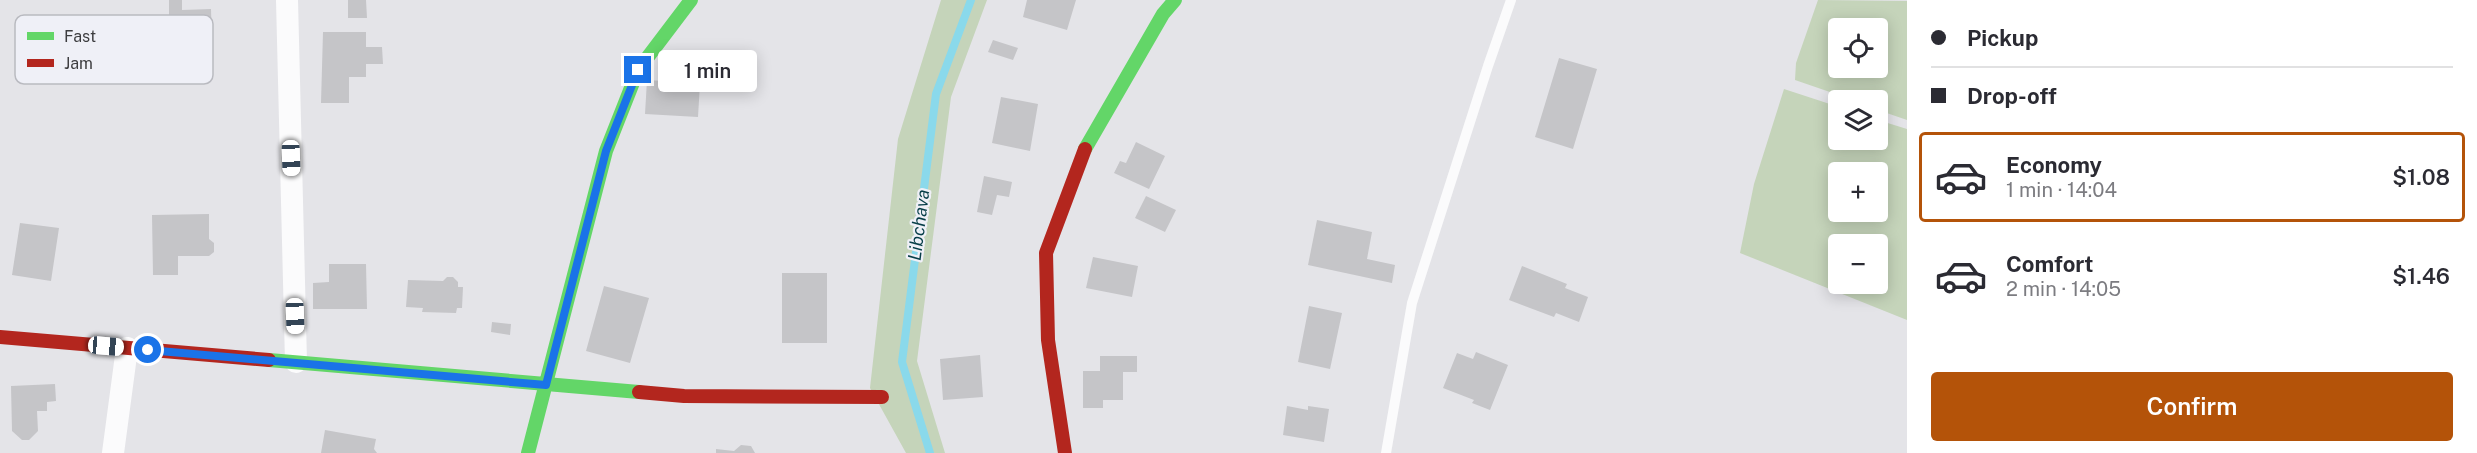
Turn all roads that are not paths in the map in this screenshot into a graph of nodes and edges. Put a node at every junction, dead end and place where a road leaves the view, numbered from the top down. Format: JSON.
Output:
{"nodes":[{"id":1,"x":287,"y":0,"type":"edge"},
{"id":2,"x":691,"y":0,"type":"edge"},
{"id":3,"x":1175,"y":0,"type":"edge"},
{"id":4,"x":1511,"y":0,"type":"edge"},
{"id":5,"x":0,"y":337,"type":"edge"},
{"id":6,"x":128,"y":348,"type":"junction"},
{"id":7,"x":296,"y":362,"type":"junction"},
{"id":8,"x":546,"y":385,"type":"junction"},
{"id":9,"x":882,"y":397,"type":"dead end"},
{"id":10,"x":113,"y":453,"type":"edge"},
{"id":11,"x":528,"y":453,"type":"edge"},
{"id":12,"x":1065,"y":453,"type":"edge"},
{"id":13,"x":1386,"y":453,"type":"edge"}],
"edges":[{"from":1,"to":7,"type":"street"},
{"from":2,"to":8,"type":"street"},
{"from":3,"to":12,"type":"street"},
{"from":4,"to":13,"type":"lane"},
{"from":5,"to":6,"type":"street"},
{"from":6,"to":7,"type":"street"},
{"from":6,"to":10,"type":"street"},
{"from":7,"to":8,"type":"street"},
{"from":8,"to":9,"type":"street"},
{"from":8,"to":11,"type":"street"}]}
